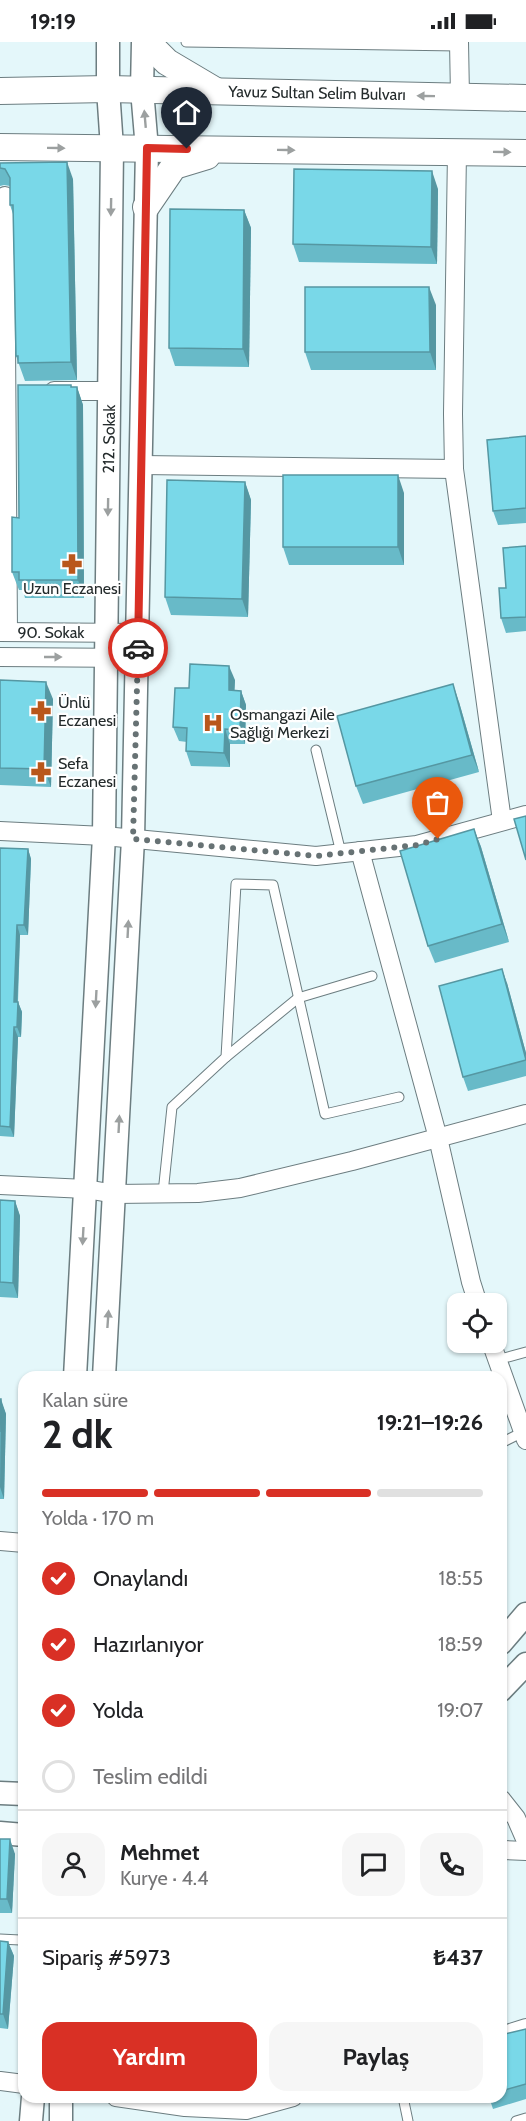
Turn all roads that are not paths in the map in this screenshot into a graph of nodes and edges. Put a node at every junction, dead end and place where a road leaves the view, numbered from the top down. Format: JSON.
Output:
{"nodes":[{"id":1,"x":108,"y":42,"type":"edge"},
{"id":2,"x":143,"y":42,"type":"edge"},
{"id":3,"x":147,"y":42,"type":"edge"},
{"id":4,"x":186,"y":42,"type":"edge"},
{"id":5,"x":258,"y":43,"type":"edge"},
{"id":6,"x":356,"y":43,"type":"edge"},
{"id":7,"x":459,"y":44,"type":"edge"},
{"id":8,"x":108,"y":89,"type":"junction"},
{"id":9,"x":142,"y":90,"type":"junction"},
{"id":10,"x":0,"y":91,"type":"edge"},
{"id":11,"x":216,"y":91,"type":"junction"},
{"id":12,"x":460,"y":96,"type":"junction"},
{"id":13,"x":526,"y":98,"type":"edge"},
{"id":14,"x":0,"y":147,"type":"edge"},
{"id":15,"x":112,"y":148,"type":"junction"},
{"id":16,"x":147,"y":148,"type":"junction"},
{"id":17,"x":227,"y":149,"type":"junction"},
{"id":18,"x":457,"y":152,"type":"junction"},
{"id":19,"x":526,"y":153,"type":"edge"},
{"id":20,"x":5,"y":196,"type":"dead end"},
{"id":21,"x":146,"y":207,"type":"junction"},
{"id":22,"x":2,"y":252,"type":"edge"},
{"id":23,"x":109,"y":391,"type":"junction"},
{"id":24,"x":3,"y":392,"type":"edge"},
{"id":25,"x":141,"y":465,"type":"junction"},
{"id":26,"x":454,"y":469,"type":"junction"},
{"id":27,"x":4,"y":632,"type":"edge"},
{"id":28,"x":106,"y":632,"type":"junction"},
{"id":29,"x":138,"y":633,"type":"junction"},
{"id":30,"x":0,"y":657,"type":"edge"},
{"id":31,"x":106,"y":657,"type":"junction"},
{"id":32,"x":137,"y":658,"type":"junction"},
{"id":33,"x":316,"y":750,"type":"dead end"},
{"id":34,"x":526,"y":815,"type":"edge"},
{"id":35,"x":502,"y":821,"type":"junction"},
{"id":36,"x":0,"y":831,"type":"edge"},
{"id":37,"x":104,"y":836,"type":"junction"},
{"id":38,"x":133,"y":839,"type":"junction"},
{"id":39,"x":360,"y":851,"type":"junction"},
{"id":40,"x":341,"y":853,"type":"junction"},
{"id":41,"x":372,"y":976,"type":"dead end"},
{"id":42,"x":298,"y":998,"type":"junction"},
{"id":43,"x":226,"y":1057,"type":"junction"},
{"id":44,"x":399,"y":1097,"type":"dead end"},
{"id":45,"x":526,"y":1114,"type":"edge"},
{"id":46,"x":438,"y":1137,"type":"junction"},
{"id":47,"x":0,"y":1185,"type":"edge"},
{"id":48,"x":86,"y":1189,"type":"junction"},
{"id":49,"x":163,"y":1193,"type":"junction"},
{"id":50,"x":115,"y":1194,"type":"junction"},
{"id":51,"x":474,"y":1293,"type":"edge"},
{"id":52,"x":507,"y":1351,"type":"edge"},
{"id":53,"x":526,"y":1352,"type":"edge"},
{"id":54,"x":495,"y":1353,"type":"edge"},
{"id":55,"x":75,"y":1371,"type":"edge"},
{"id":56,"x":104,"y":1371,"type":"edge"},
{"id":57,"x":501,"y":1371,"type":"edge"},
{"id":58,"x":507,"y":1388,"type":"edge"},
{"id":59,"x":524,"y":1436,"type":"edge"},
{"id":60,"x":507,"y":1441,"type":"edge"},
{"id":61,"x":0,"y":1541,"type":"edge"},
{"id":62,"x":18,"y":1542,"type":"edge"},
{"id":63,"x":526,"y":1614,"type":"edge"},
{"id":64,"x":507,"y":1636,"type":"edge"},
{"id":65,"x":526,"y":1664,"type":"edge"},
{"id":66,"x":507,"y":1684,"type":"edge"},
{"id":67,"x":0,"y":1792,"type":"edge"},
{"id":68,"x":18,"y":1794,"type":"edge"},
{"id":69,"x":507,"y":1807,"type":"edge"},
{"id":70,"x":0,"y":1833,"type":"edge"},
{"id":71,"x":18,"y":1834,"type":"edge"},
{"id":72,"x":526,"y":1840,"type":"edge"},
{"id":73,"x":507,"y":1850,"type":"edge"},
{"id":74,"x":526,"y":1851,"type":"edge"},
{"id":75,"x":0,"y":1938,"type":"edge"},
{"id":76,"x":18,"y":1940,"type":"edge"},
{"id":77,"x":526,"y":2028,"type":"edge"},
{"id":78,"x":507,"y":2034,"type":"edge"},
{"id":79,"x":0,"y":2081,"type":"edge"},
{"id":80,"x":18,"y":2083,"type":"edge"},
{"id":81,"x":32,"y":2103,"type":"edge"},
{"id":82,"x":61,"y":2103,"type":"edge"},
{"id":83,"x":159,"y":2103,"type":"edge"},
{"id":84,"x":282,"y":2103,"type":"edge"},
{"id":85,"x":404,"y":2103,"type":"edge"},
{"id":86,"x":268,"y":2112,"type":"edge"},
{"id":87,"x":526,"y":2118,"type":"edge"},
{"id":88,"x":31,"y":2121,"type":"edge"},
{"id":89,"x":61,"y":2121,"type":"edge"},
{"id":90,"x":408,"y":2121,"type":"edge"},
{"id":91,"x":516,"y":2121,"type":"edge"}],
"edges":[{"from":1,"to":8,"type":"street","name":"212. Sokak"},
{"from":2,"to":9,"type":"street"},
{"from":3,"to":11,"type":"main road"},
{"from":4,"to":5,"type":"lane"},
{"from":5,"to":6,"type":"lane"},
{"from":6,"to":7,"type":"lane"},
{"from":7,"to":12,"type":"street"},
{"from":8,"to":9,"type":"main road","name":"Yavuz Sultan Selim Bulvarı"},
{"from":8,"to":10,"type":"main road","name":"Yavuz Sultan Selim Bulvarı"},
{"from":8,"to":15,"type":"street","name":"212. Sokak"},
{"from":9,"to":11,"type":"main road","name":"Yavuz Sultan Selim Bulvarı"},
{"from":16,"to":9,"type":"street","one_way":true},
{"from":12,"to":11,"type":"main road","name":"Yavuz Sultan Selim Bulvarı","one_way":true},
{"from":12,"to":13,"type":"main road","name":"Yavuz Sultan Selim Bulvarı"},
{"from":14,"to":15,"type":"main road","one_way":true},
{"from":15,"to":16,"type":"main road"},
{"from":15,"to":23,"type":"street","name":"212. Sokak","one_way":true},
{"from":16,"to":17,"type":"main road"},
{"from":16,"to":21,"type":"street"},
{"from":17,"to":18,"type":"main road","one_way":true},
{"from":17,"to":21,"type":"main road"},
{"from":18,"to":19,"type":"main road","one_way":true},
{"from":18,"to":26,"type":"street"},
{"from":20,"to":22,"type":"street"},
{"from":21,"to":25,"type":"street"},
{"from":22,"to":24,"type":"street"},
{"from":23,"to":24,"type":"street"},
{"from":23,"to":28,"type":"street","name":"212. Sokak","one_way":true},
{"from":24,"to":27,"type":"street"},
{"from":25,"to":26,"type":"street"},
{"from":25,"to":29,"type":"street"},
{"from":26,"to":35,"type":"street"},
{"from":27,"to":28,"type":"street","name":"90. Sokak"},
{"from":28,"to":29,"type":"street","name":"90. Sokak"},
{"from":28,"to":31,"type":"street","name":"212. Sokak"},
{"from":29,"to":32,"type":"street"},
{"from":30,"to":31,"type":"street","name":"90. Sokak","one_way":true},
{"from":31,"to":32,"type":"street","name":"90. Sokak"},
{"from":31,"to":37,"type":"street","name":"212. Sokak"},
{"from":32,"to":38,"type":"street"},
{"from":33,"to":40,"type":"lane"},
{"from":34,"to":35,"type":"street"},
{"from":35,"to":39,"type":"street"},
{"from":36,"to":37,"type":"street"},
{"from":37,"to":38,"type":"street"},
{"from":37,"to":48,"type":"street","name":"212. Sokak","one_way":true},
{"from":38,"to":40,"type":"street"},
{"from":50,"to":38,"type":"street","one_way":true},
{"from":39,"to":40,"type":"street"},
{"from":39,"to":46,"type":"street"},
{"from":41,"to":42,"type":"lane"},
{"from":42,"to":43,"type":"lane"},
{"from":42,"to":43,"type":"lane"},
{"from":42,"to":44,"type":"lane"},
{"from":43,"to":49,"type":"lane"},
{"from":45,"to":46,"type":"street"},
{"from":46,"to":49,"type":"street"},
{"from":46,"to":51,"type":"street"},
{"from":47,"to":48,"type":"street"},
{"from":48,"to":50,"type":"street"},
{"from":48,"to":55,"type":"street","name":"212. Sokak","one_way":true},
{"from":49,"to":50,"type":"street"},
{"from":56,"to":50,"type":"street","one_way":true},
{"from":52,"to":53,"type":"lane"},
{"from":54,"to":57,"type":"street"},
{"from":58,"to":59,"type":"street"},
{"from":59,"to":60,"type":"lane"},
{"from":61,"to":62,"type":"street"},
{"from":63,"to":64,"type":"street"},
{"from":65,"to":66,"type":"street"},
{"from":67,"to":68,"type":"street"},
{"from":69,"to":72,"type":"street"},
{"from":70,"to":71,"type":"street"},
{"from":73,"to":74,"type":"street"},
{"from":75,"to":76,"type":"lane"},
{"from":77,"to":78,"type":"street"},
{"from":79,"to":80,"type":"street"},
{"from":81,"to":88,"type":"street"},
{"from":82,"to":89,"type":"street"},
{"from":83,"to":86,"type":"street"},
{"from":84,"to":86,"type":"street"},
{"from":85,"to":90,"type":"lane"},
{"from":87,"to":91,"type":"lane"}]}
